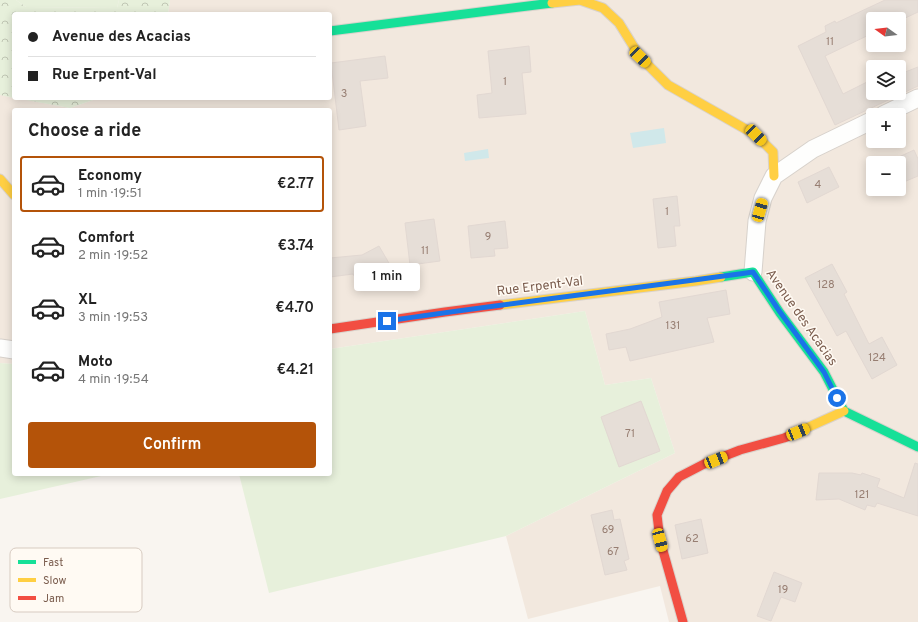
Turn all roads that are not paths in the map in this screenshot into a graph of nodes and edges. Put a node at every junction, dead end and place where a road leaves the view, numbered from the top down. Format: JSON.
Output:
{"nodes":[{"id":1,"x":332,"y":31,"type":"edge"},
{"id":2,"x":918,"y":98,"type":"edge"},
{"id":3,"x":897,"y":108,"type":"edge"},
{"id":4,"x":866,"y":123,"type":"edge"},
{"id":5,"x":774,"y":176,"type":"junction"},
{"id":6,"x":0,"y":179,"type":"edge"},
{"id":7,"x":12,"y":193,"type":"edge"},
{"id":8,"x":753,"y":272,"type":"junction"},
{"id":9,"x":332,"y":329,"type":"edge"},
{"id":10,"x":0,"y":348,"type":"edge"},
{"id":11,"x":12,"y":350,"type":"edge"},
{"id":12,"x":844,"y":411,"type":"junction"},
{"id":13,"x":918,"y":447,"type":"edge"},
{"id":14,"x":684,"y":621,"type":"edge"}],
"edges":[{"from":1,"to":5,"type":"street"},
{"from":2,"to":3,"type":"street"},
{"from":4,"to":5,"type":"street"},
{"from":5,"to":8,"type":"street"},
{"from":6,"to":7,"type":"street"},
{"from":8,"to":9,"type":"street","name":"Rue Erpent-Val"},
{"from":8,"to":12,"type":"street","name":"Avenue des Acacias"},
{"from":10,"to":11,"type":"street"},
{"from":12,"to":13,"type":"street"},
{"from":12,"to":14,"type":"street"}]}
